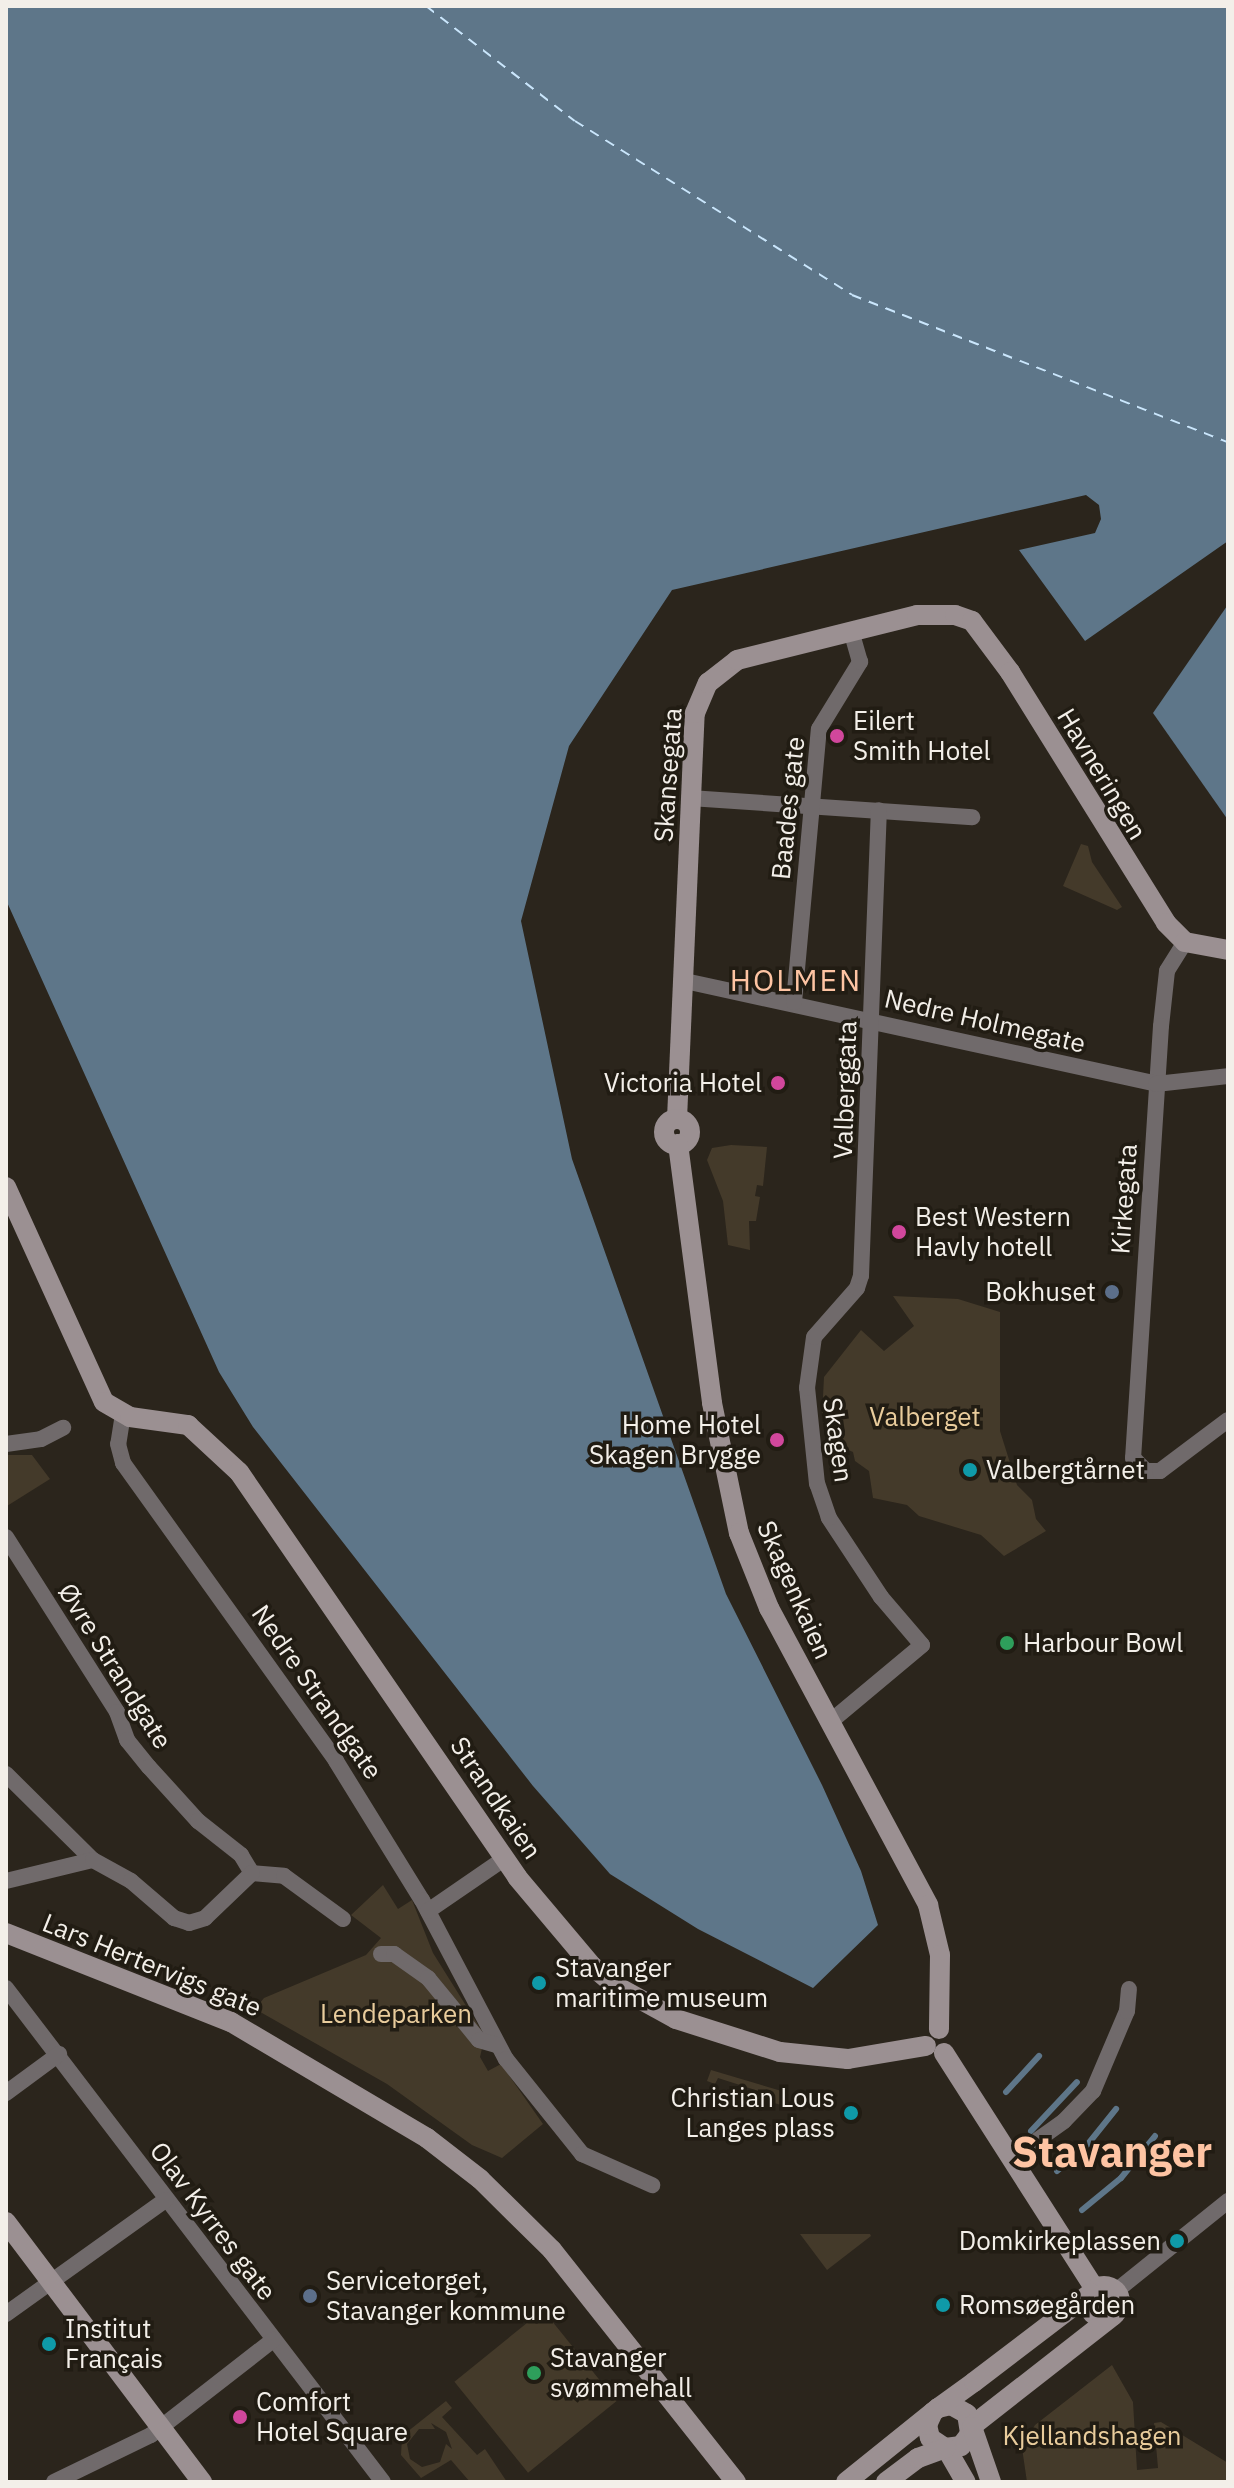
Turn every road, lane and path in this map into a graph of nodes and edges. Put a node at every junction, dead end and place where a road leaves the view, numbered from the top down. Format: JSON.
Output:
{"nodes":[{"id":1,"x":940,"y":613,"type":"joint"},
{"id":2,"x":851,"y":631,"type":"junction"},
{"id":3,"x":690,"y":798,"type":"junction"},
{"id":4,"x":811,"y":806,"type":"junction"},
{"id":5,"x":879,"y":810,"type":"junction"},
{"id":6,"x":972,"y":817,"type":"dead end"},
{"id":7,"x":1185,"y":942,"type":"junction"},
{"id":8,"x":1228,"y":950,"type":"edge"},
{"id":9,"x":685,"y":981,"type":"junction"},
{"id":10,"x":794,"y":1002,"type":"junction"},
{"id":11,"x":871,"y":1019,"type":"junction"},
{"id":12,"x":1228,"y":1076,"type":"edge"},
{"id":13,"x":1156,"y":1084,"type":"junction"},
{"id":14,"x":677,"y":1119,"type":"joint"},
{"id":15,"x":6,"y":1187,"type":"edge"},
{"id":16,"x":861,"y":1276,"type":"joint"},
{"id":17,"x":123,"y":1414,"type":"junction"},
{"id":18,"x":1228,"y":1420,"type":"edge"},
{"id":19,"x":63,"y":1428,"type":"dead end"},
{"id":20,"x":6,"y":1444,"type":"edge"},
{"id":21,"x":6,"y":1537,"type":"edge"},
{"id":22,"x":830,"y":1722,"type":"junction"},
{"id":23,"x":6,"y":1774,"type":"edge"},
{"id":24,"x":505,"y":1858,"type":"junction"},
{"id":25,"x":93,"y":1860,"type":"junction"},
{"id":26,"x":252,"y":1873,"type":"junction"},
{"id":27,"x":6,"y":1881,"type":"edge"},
{"id":28,"x":428,"y":1911,"type":"junction"},
{"id":29,"x":343,"y":1919,"type":"dead end"},
{"id":30,"x":6,"y":1933,"type":"edge"},
{"id":31,"x":381,"y":1954,"type":"dead end"},
{"id":32,"x":6,"y":1988,"type":"edge"},
{"id":33,"x":1129,"y":1989,"type":"dead end"},
{"id":34,"x":936,"y":2043,"type":"junction"},
{"id":35,"x":497,"y":2045,"type":"junction"},
{"id":36,"x":59,"y":2054,"type":"junction"},
{"id":37,"x":6,"y":2093,"type":"edge"},
{"id":38,"x":1011,"y":2159,"type":"junction"},
{"id":39,"x":652,"y":2185,"type":"dead end"},
{"id":40,"x":165,"y":2200,"type":"junction"},
{"id":41,"x":1228,"y":2201,"type":"edge"},
{"id":42,"x":6,"y":2222,"type":"edge"},
{"id":43,"x":51,"y":2282,"type":"junction"},
{"id":44,"x":1093,"y":2291,"type":"junction"},
{"id":45,"x":1116,"y":2291,"type":"junction"},
{"id":46,"x":6,"y":2314,"type":"edge"},
{"id":47,"x":1114,"y":2315,"type":"junction"},
{"id":48,"x":273,"y":2340,"type":"junction"},
{"id":49,"x":936,"y":2410,"type":"junction"},
{"id":50,"x":972,"y":2427,"type":"junction"},
{"id":51,"x":160,"y":2428,"type":"junction"},
{"id":52,"x":945,"y":2448,"type":"junction"},
{"id":53,"x":734,"y":2478,"type":"edge"},
{"id":54,"x":54,"y":2482,"type":"edge"},
{"id":55,"x":202,"y":2482,"type":"edge"},
{"id":56,"x":383,"y":2482,"type":"edge"},
{"id":57,"x":846,"y":2482,"type":"edge"},
{"id":58,"x":886,"y":2482,"type":"edge"},
{"id":59,"x":966,"y":2482,"type":"edge"},
{"id":60,"x":991,"y":2482,"type":"edge"}],
"edges":[{"from":1,"to":2,"type":"street","name":"Skansegata"},
{"from":1,"to":7,"type":"street","name":"Havneringen"},
{"from":2,"to":3,"type":"street","name":"Skansegata"},
{"from":2,"to":4,"type":"street","name":"Baades gate"},
{"from":3,"to":4,"type":"street"},
{"from":3,"to":9,"type":"street","name":"Skansegata"},
{"from":4,"to":5,"type":"street"},
{"from":4,"to":10,"type":"street","name":"Baades gate"},
{"from":5,"to":6,"type":"street"},
{"from":5,"to":11,"type":"street","name":"Valberggata"},
{"from":7,"to":8,"type":"street"},
{"from":7,"to":13,"type":"street","name":"Kirkegata"},
{"from":9,"to":10,"type":"street","name":"Nedre Holmegate"},
{"from":9,"to":14,"type":"street","name":"Skansegata"},
{"from":10,"to":11,"type":"street","name":"Nedre Holmegate"},
{"from":11,"to":13,"type":"street","name":"Nedre Holmegate"},
{"from":11,"to":16,"type":"street","name":"Valberggata"},
{"from":12,"to":13,"type":"street","name":"Nedre Holmegate"},
{"from":13,"to":18,"type":"street","name":"Kirkegata"},
{"from":14,"to":22,"type":"street","name":"Skagenkaien"},
{"from":15,"to":17,"type":"street"},
{"from":16,"to":22,"type":"street","name":"Skagen"},
{"from":17,"to":24,"type":"street","name":"Strandkaien"},
{"from":17,"to":28,"type":"street","name":"Nedre Strandgate"},
{"from":19,"to":20,"type":"street"},
{"from":21,"to":26,"type":"street","name":"Øvre Strandgate"},
{"from":22,"to":34,"type":"street","name":"Skagenkaien"},
{"from":23,"to":25,"type":"street"},
{"from":24,"to":28,"type":"street"},
{"from":24,"to":34,"type":"street","name":"Strandkaien"},
{"from":25,"to":26,"type":"street"},
{"from":25,"to":27,"type":"street"},
{"from":26,"to":29,"type":"street"},
{"from":28,"to":35,"type":"street","name":"Nedre Strandgate"},
{"from":30,"to":53,"type":"street","name":"Lars Hertervigs gate"},
{"from":31,"to":35,"type":"street"},
{"from":32,"to":36,"type":"street","name":"Olav Kyrres gate"},
{"from":33,"to":38,"type":"street"},
{"from":34,"to":38,"type":"street"},
{"from":35,"to":39,"type":"street","name":"Nedre Strandgate"},
{"from":36,"to":37,"type":"street"},
{"from":36,"to":40,"type":"street","name":"Olav Kyrres gate"},
{"from":38,"to":44,"type":"street"},
{"from":40,"to":43,"type":"street"},
{"from":40,"to":48,"type":"street","name":"Olav Kyrres gate"},
{"from":41,"to":45,"type":"street"},
{"from":42,"to":43,"type":"street"},
{"from":43,"to":46,"type":"street"},
{"from":43,"to":51,"type":"street"},
{"from":44,"to":45,"type":"street"},
{"from":44,"to":47,"type":"street"},
{"from":44,"to":49,"type":"street"},
{"from":45,"to":47,"type":"street"},
{"from":47,"to":50,"type":"street"},
{"from":48,"to":51,"type":"street"},
{"from":48,"to":56,"type":"street","name":"Olav Kyrres gate"},
{"from":49,"to":50,"type":"street"},
{"from":49,"to":52,"type":"street"},
{"from":49,"to":57,"type":"street"},
{"from":50,"to":52,"type":"street"},
{"from":50,"to":60,"type":"street"},
{"from":51,"to":54,"type":"street"},
{"from":51,"to":55,"type":"street"},
{"from":52,"to":58,"type":"street"},
{"from":52,"to":59,"type":"street"}]}
